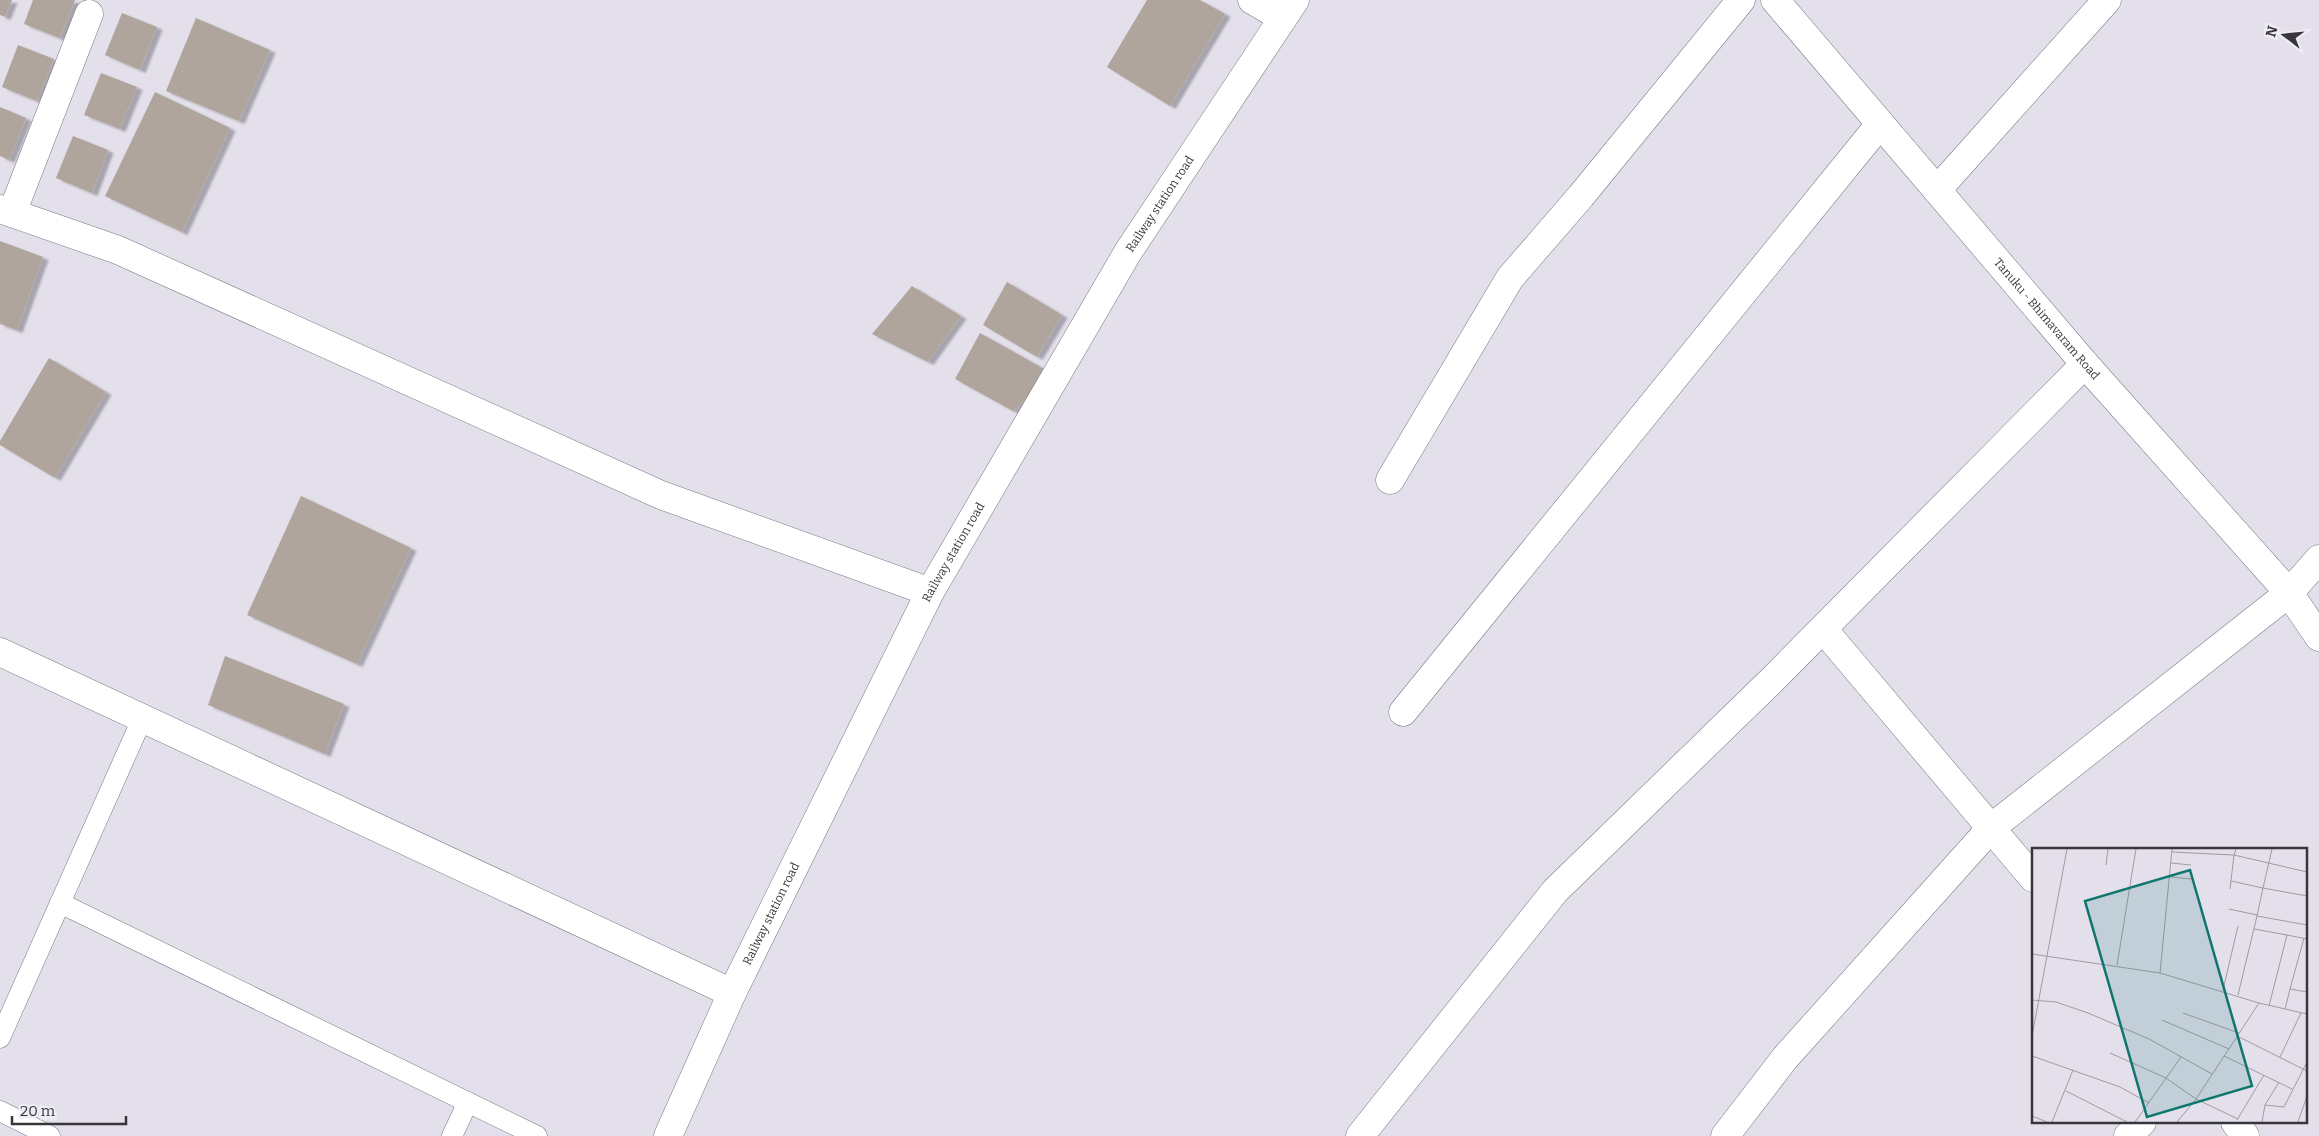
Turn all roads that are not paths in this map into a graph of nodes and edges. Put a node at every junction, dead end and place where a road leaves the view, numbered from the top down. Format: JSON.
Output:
{"nodes":[{"id":1,"x":1252,"y":0,"type":"edge"},
{"id":2,"x":1742,"y":0,"type":"edge"},
{"id":3,"x":2107,"y":0,"type":"edge"},
{"id":4,"x":1781,"y":3,"type":"edge"},
{"id":5,"x":1289,"y":9,"type":"edge"},
{"id":6,"x":89,"y":14,"type":"dead end"},
{"id":7,"x":1880,"y":124,"type":"junction"},
{"id":8,"x":1937,"y":190,"type":"junction"},
{"id":9,"x":6,"y":211,"type":"edge"},
{"id":10,"x":2085,"y":364,"type":"junction"},
{"id":11,"x":1390,"y":480,"type":"dead end"},
{"id":12,"x":2319,"y":559,"type":"edge"},
{"id":13,"x":930,"y":592,"type":"junction"},
{"id":14,"x":2289,"y":593,"type":"junction"},
{"id":15,"x":1822,"y":629,"type":"junction"},
{"id":16,"x":2319,"y":637,"type":"edge"},
{"id":17,"x":0,"y":652,"type":"edge"},
{"id":18,"x":1403,"y":712,"type":"dead end"},
{"id":19,"x":142,"y":719,"type":"junction"},
{"id":20,"x":1991,"y":828,"type":"junction"},
{"id":21,"x":2032,"y":877,"type":"edge"},
{"id":22,"x":60,"y":904,"type":"junction"},
{"id":23,"x":732,"y":993,"type":"junction"},
{"id":24,"x":0,"y":1038,"type":"edge"},
{"id":25,"x":468,"y":1102,"type":"junction"},
{"id":26,"x":0,"y":1111,"type":"edge"},
{"id":27,"x":2140,"y":1124,"type":"edge"},
{"id":28,"x":2236,"y":1124,"type":"edge"},
{"id":29,"x":50,"y":1136,"type":"edge"},
{"id":30,"x":452,"y":1136,"type":"edge"},
{"id":31,"x":538,"y":1136,"type":"edge"},
{"id":32,"x":668,"y":1136,"type":"edge"},
{"id":33,"x":1360,"y":1136,"type":"edge"},
{"id":34,"x":1725,"y":1136,"type":"edge"},
{"id":35,"x":2128,"y":1136,"type":"edge"},
{"id":36,"x":2245,"y":1136,"type":"edge"}],
"edges":[{"from":1,"to":5,"type":"street"},
{"from":2,"to":11,"type":"street"},
{"from":3,"to":8,"type":"street"},
{"from":4,"to":7,"type":"street","name":"Tanuku - Bhimavaram Road"},
{"from":5,"to":13,"type":"street","name":"Railway station road"},
{"from":6,"to":9,"type":"street"},
{"from":7,"to":8,"type":"street","name":"Tanuku - Bhimavaram Road"},
{"from":7,"to":18,"type":"street"},
{"from":8,"to":10,"type":"street","name":"Tanuku - Bhimavaram Road"},
{"from":9,"to":13,"type":"street"},
{"from":10,"to":14,"type":"street","name":"Tanuku - Bhimavaram Road"},
{"from":10,"to":15,"type":"street"},
{"from":12,"to":14,"type":"street"},
{"from":13,"to":23,"type":"street","name":"Railway station road"},
{"from":14,"to":16,"type":"street","name":"Tanuku - Bhimavaram Road"},
{"from":14,"to":20,"type":"street"},
{"from":15,"to":20,"type":"street"},
{"from":15,"to":33,"type":"street"},
{"from":17,"to":19,"type":"street"},
{"from":19,"to":22,"type":"lane"},
{"from":19,"to":23,"type":"street"},
{"from":20,"to":21,"type":"street"},
{"from":20,"to":34,"type":"street"},
{"from":22,"to":24,"type":"lane"},
{"from":22,"to":25,"type":"lane"},
{"from":23,"to":32,"type":"street","name":"Railway station road"},
{"from":25,"to":30,"type":"lane"},
{"from":25,"to":31,"type":"lane"},
{"from":26,"to":29,"type":"lane"},
{"from":27,"to":35,"type":"street"},
{"from":28,"to":36,"type":"street"}]}
